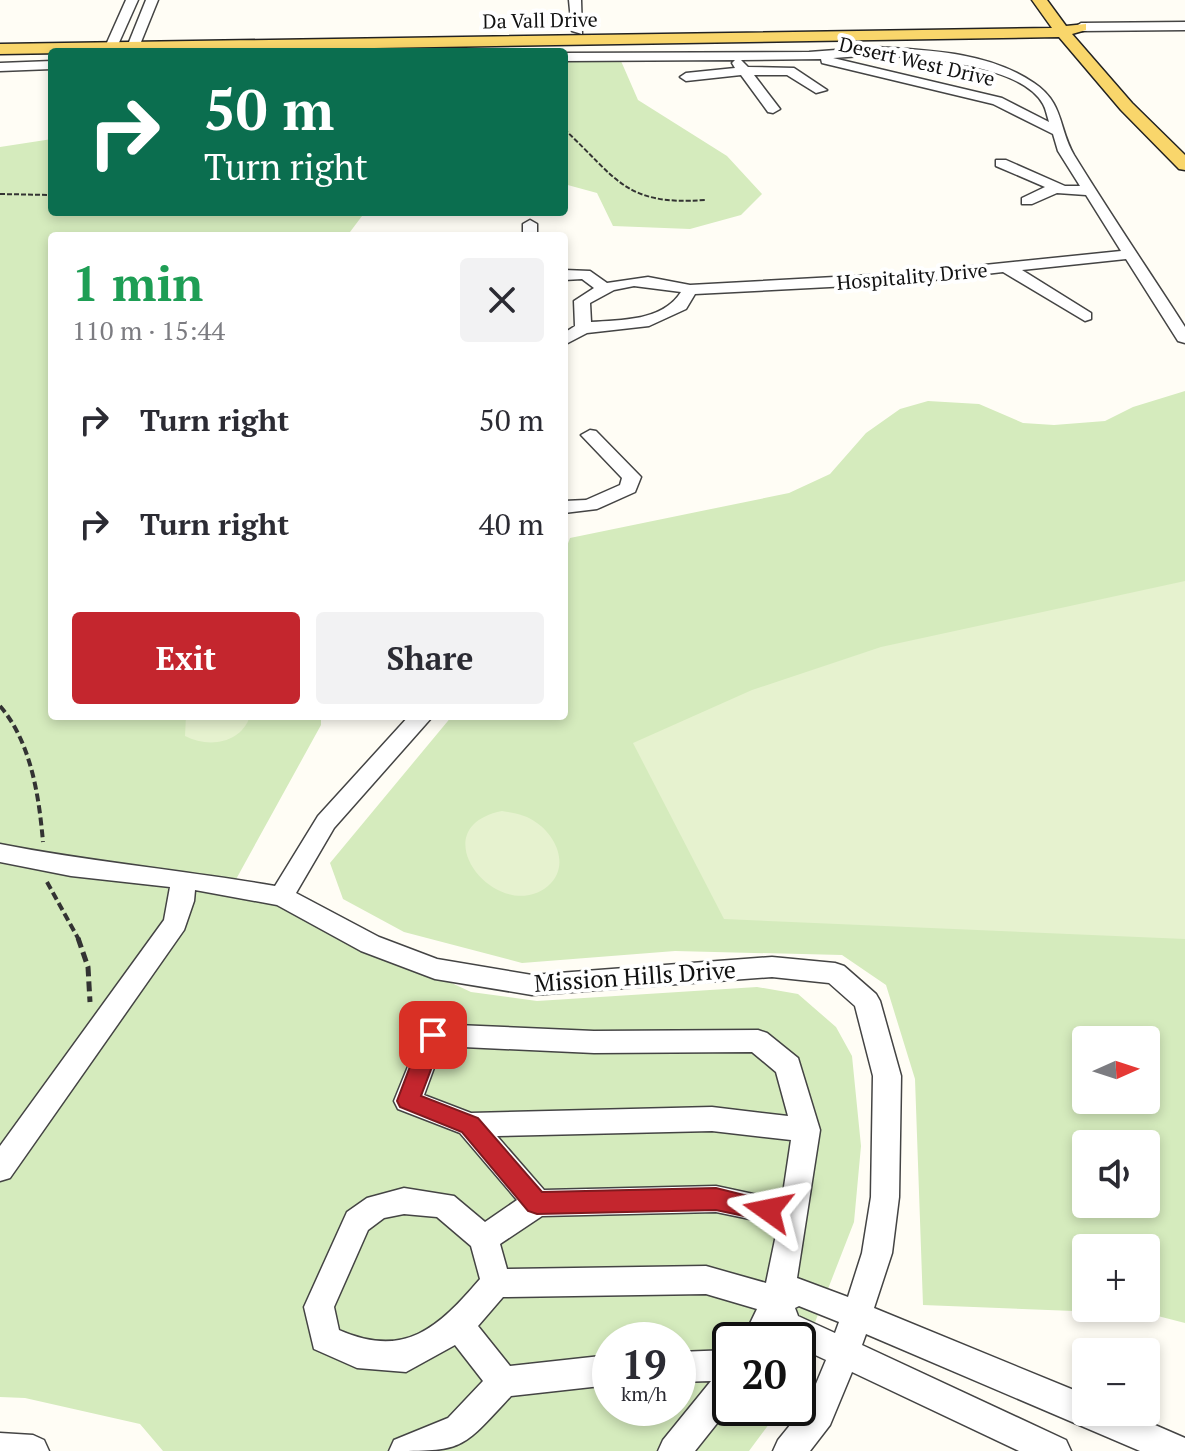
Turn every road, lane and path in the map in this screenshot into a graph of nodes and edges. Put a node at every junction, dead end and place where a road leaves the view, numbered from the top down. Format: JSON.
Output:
{"nodes":[{"id":1,"x":132,"y":0,"type":"edge"},
{"id":2,"x":152,"y":0,"type":"edge"},
{"id":3,"x":575,"y":0,"type":"edge"},
{"id":4,"x":1039,"y":0,"type":"edge"},
{"id":5,"x":1067,"y":9,"type":"dead end"},
{"id":6,"x":1185,"y":26,"type":"edge"},
{"id":7,"x":1081,"y":27,"type":"junction"},
{"id":8,"x":1059,"y":28,"type":"junction"},
{"id":9,"x":578,"y":31,"type":"junction"},
{"id":10,"x":0,"y":40,"type":"edge"},
{"id":11,"x":1093,"y":41,"type":"dead end"},
{"id":12,"x":113,"y":42,"type":"junction"},
{"id":13,"x":134,"y":42,"type":"junction"},
{"id":14,"x":0,"y":49,"type":"edge"},
{"id":15,"x":733,"y":55,"type":"junction"},
{"id":16,"x":809,"y":56,"type":"junction"},
{"id":17,"x":568,"y":57,"type":"edge"},
{"id":18,"x":48,"y":65,"type":"edge"},
{"id":19,"x":0,"y":67,"type":"edge"},
{"id":20,"x":744,"y":71,"type":"junction"},
{"id":21,"x":686,"y":77,"type":"dead end"},
{"id":22,"x":821,"y":90,"type":"dead end"},
{"id":23,"x":773,"y":109,"type":"dead end"},
{"id":24,"x":1157,"y":112,"type":"dead end"},
{"id":25,"x":1056,"y":131,"type":"junction"},
{"id":26,"x":1176,"y":131,"type":"dead end"},
{"id":27,"x":568,"y":133,"type":"edge"},
{"id":28,"x":1001,"y":163,"type":"dead end"},
{"id":29,"x":1185,"y":165,"type":"edge"},
{"id":30,"x":1057,"y":187,"type":"junction"},
{"id":31,"x":1091,"y":191,"type":"junction"},
{"id":32,"x":0,"y":194,"type":"edge"},
{"id":33,"x":48,"y":195,"type":"edge"},
{"id":34,"x":705,"y":200,"type":"dead end"},
{"id":35,"x":1027,"y":201,"type":"dead end"},
{"id":36,"x":1133,"y":254,"type":"junction"},
{"id":37,"x":1005,"y":267,"type":"junction"},
{"id":38,"x":568,"y":275,"type":"edge"},
{"id":39,"x":605,"y":289,"type":"junction"},
{"id":40,"x":690,"y":290,"type":"junction"},
{"id":41,"x":1085,"y":316,"type":"dead end"},
{"id":42,"x":583,"y":328,"type":"junction"},
{"id":43,"x":568,"y":337,"type":"edge"},
{"id":44,"x":1184,"y":338,"type":"edge"},
{"id":45,"x":590,"y":435,"type":"dead end"},
{"id":46,"x":568,"y":507,"type":"edge"},
{"id":47,"x":0,"y":706,"type":"edge"},
{"id":48,"x":418,"y":720,"type":"edge"},
{"id":49,"x":0,"y":853,"type":"edge"},
{"id":50,"x":44,"y":862,"type":"junction"},
{"id":51,"x":183,"y":879,"type":"junction"},
{"id":52,"x":282,"y":897,"type":"junction"},
{"id":53,"x":90,"y":1010,"type":"dead end"},
{"id":54,"x":470,"y":1125,"type":"junction"},
{"id":55,"x":806,"y":1130,"type":"junction"},
{"id":56,"x":0,"y":1169,"type":"edge"},
{"id":57,"x":537,"y":1203,"type":"junction"},
{"id":58,"x":794,"y":1216,"type":"junction"},
{"id":59,"x":484,"y":1239,"type":"junction"},
{"id":60,"x":496,"y":1283,"type":"junction"},
{"id":61,"x":777,"y":1301,"type":"junction"},
{"id":62,"x":859,"y":1313,"type":"junction"},
{"id":63,"x":766,"y":1322,"type":"edge"},
{"id":64,"x":459,"y":1326,"type":"junction"},
{"id":65,"x":844,"y":1354,"type":"junction"},
{"id":66,"x":592,"y":1372,"type":"edge"},
{"id":67,"x":503,"y":1382,"type":"junction"},
{"id":68,"x":712,"y":1404,"type":"edge"},
{"id":69,"x":1072,"y":1405,"type":"edge"},
{"id":70,"x":1120,"y":1426,"type":"edge"},
{"id":71,"x":0,"y":1449,"type":"edge"},
{"id":72,"x":33,"y":1451,"type":"edge"},
{"id":73,"x":405,"y":1451,"type":"edge"},
{"id":74,"x":674,"y":1451,"type":"edge"},
{"id":75,"x":789,"y":1451,"type":"edge"},
{"id":76,"x":1055,"y":1451,"type":"edge"},
{"id":77,"x":1178,"y":1451,"type":"edge"}],
"edges":[{"from":1,"to":12,"type":"street"},
{"from":2,"to":13,"type":"street"},
{"from":3,"to":9,"type":"street"},
{"from":4,"to":8,"type":"main road"},
{"from":5,"to":7,"type":"main road"},
{"from":6,"to":7,"type":"street","name":"Da Vall Drive"},
{"from":7,"to":8,"type":"main road","name":"Da Vall Drive"},
{"from":7,"to":11,"type":"main road"},
{"from":8,"to":9,"type":"main road","name":"Da Vall Drive"},
{"from":8,"to":13,"type":"main road","name":"Da Vall Drive"},
{"from":8,"to":29,"type":"main road"},
{"from":9,"to":13,"type":"main road","name":"Da Vall Drive"},
{"from":10,"to":12,"type":"main road","name":"Da Vall Drive"},
{"from":12,"to":13,"type":"main road","name":"Da Vall Drive"},
{"from":12,"to":14,"type":"main road","name":"Da Vall Drive"},
{"from":15,"to":16,"type":"street","name":"Desert West Drive"},
{"from":15,"to":17,"type":"street","name":"Desert West Drive"},
{"from":15,"to":20,"type":"street"},
{"from":16,"to":25,"type":"street","name":"Desert West Drive"},
{"from":16,"to":25,"type":"street","name":"Desert West Drive"},
{"from":18,"to":19,"type":"street"},
{"from":20,"to":21,"type":"street"},
{"from":20,"to":22,"type":"street"},
{"from":20,"to":23,"type":"street"},
{"from":24,"to":26,"type":"main road"},
{"from":25,"to":31,"type":"street","name":"Desert West Drive"},
{"from":27,"to":34,"type":"path"},
{"from":28,"to":30,"type":"street"},
{"from":30,"to":31,"type":"street"},
{"from":30,"to":35,"type":"street"},
{"from":31,"to":36,"type":"street","name":"Desert West Drive"},
{"from":32,"to":33,"type":"path"},
{"from":36,"to":37,"type":"street","name":"Hospitality Drive"},
{"from":36,"to":44,"type":"street","name":"Desert West Drive"},
{"from":37,"to":40,"type":"street","name":"Hospitality Drive"},
{"from":37,"to":41,"type":"street"},
{"from":38,"to":39,"type":"street"},
{"from":39,"to":40,"type":"street","name":"Hospitality Drive"},
{"from":39,"to":42,"type":"street"},
{"from":40,"to":42,"type":"street"},
{"from":42,"to":43,"type":"street"},
{"from":45,"to":46,"type":"street"},
{"from":47,"to":50,"type":"path"},
{"from":48,"to":52,"type":"street"},
{"from":49,"to":50,"type":"street","name":"Mission Hills Drive"},
{"from":50,"to":51,"type":"street","name":"Mission Hills Drive"},
{"from":50,"to":53,"type":"path"},
{"from":51,"to":52,"type":"street","name":"Mission Hills Drive"},
{"from":51,"to":56,"type":"street"},
{"from":52,"to":62,"type":"street","name":"Mission Hills Drive"},
{"from":54,"to":55,"type":"street"},
{"from":54,"to":55,"type":"street"},
{"from":54,"to":57,"type":"street"},
{"from":55,"to":58,"type":"street"},
{"from":57,"to":58,"type":"street"},
{"from":57,"to":59,"type":"street"},
{"from":58,"to":61,"type":"street"},
{"from":59,"to":60,"type":"street"},
{"from":59,"to":64,"type":"street"},
{"from":60,"to":61,"type":"street"},
{"from":60,"to":64,"type":"street"},
{"from":61,"to":62,"type":"street"},
{"from":61,"to":63,"type":"street"},
{"from":61,"to":65,"type":"street"},
{"from":62,"to":65,"type":"street","name":"Mission Hills Drive"},
{"from":62,"to":69,"type":"street"},
{"from":64,"to":67,"type":"street"},
{"from":65,"to":75,"type":"street","name":"Mission Hills Drive"},
{"from":65,"to":76,"type":"street"},
{"from":66,"to":67,"type":"street"},
{"from":67,"to":73,"type":"street"},
{"from":68,"to":74,"type":"street"},
{"from":70,"to":77,"type":"street"},
{"from":71,"to":72,"type":"street"}]}
